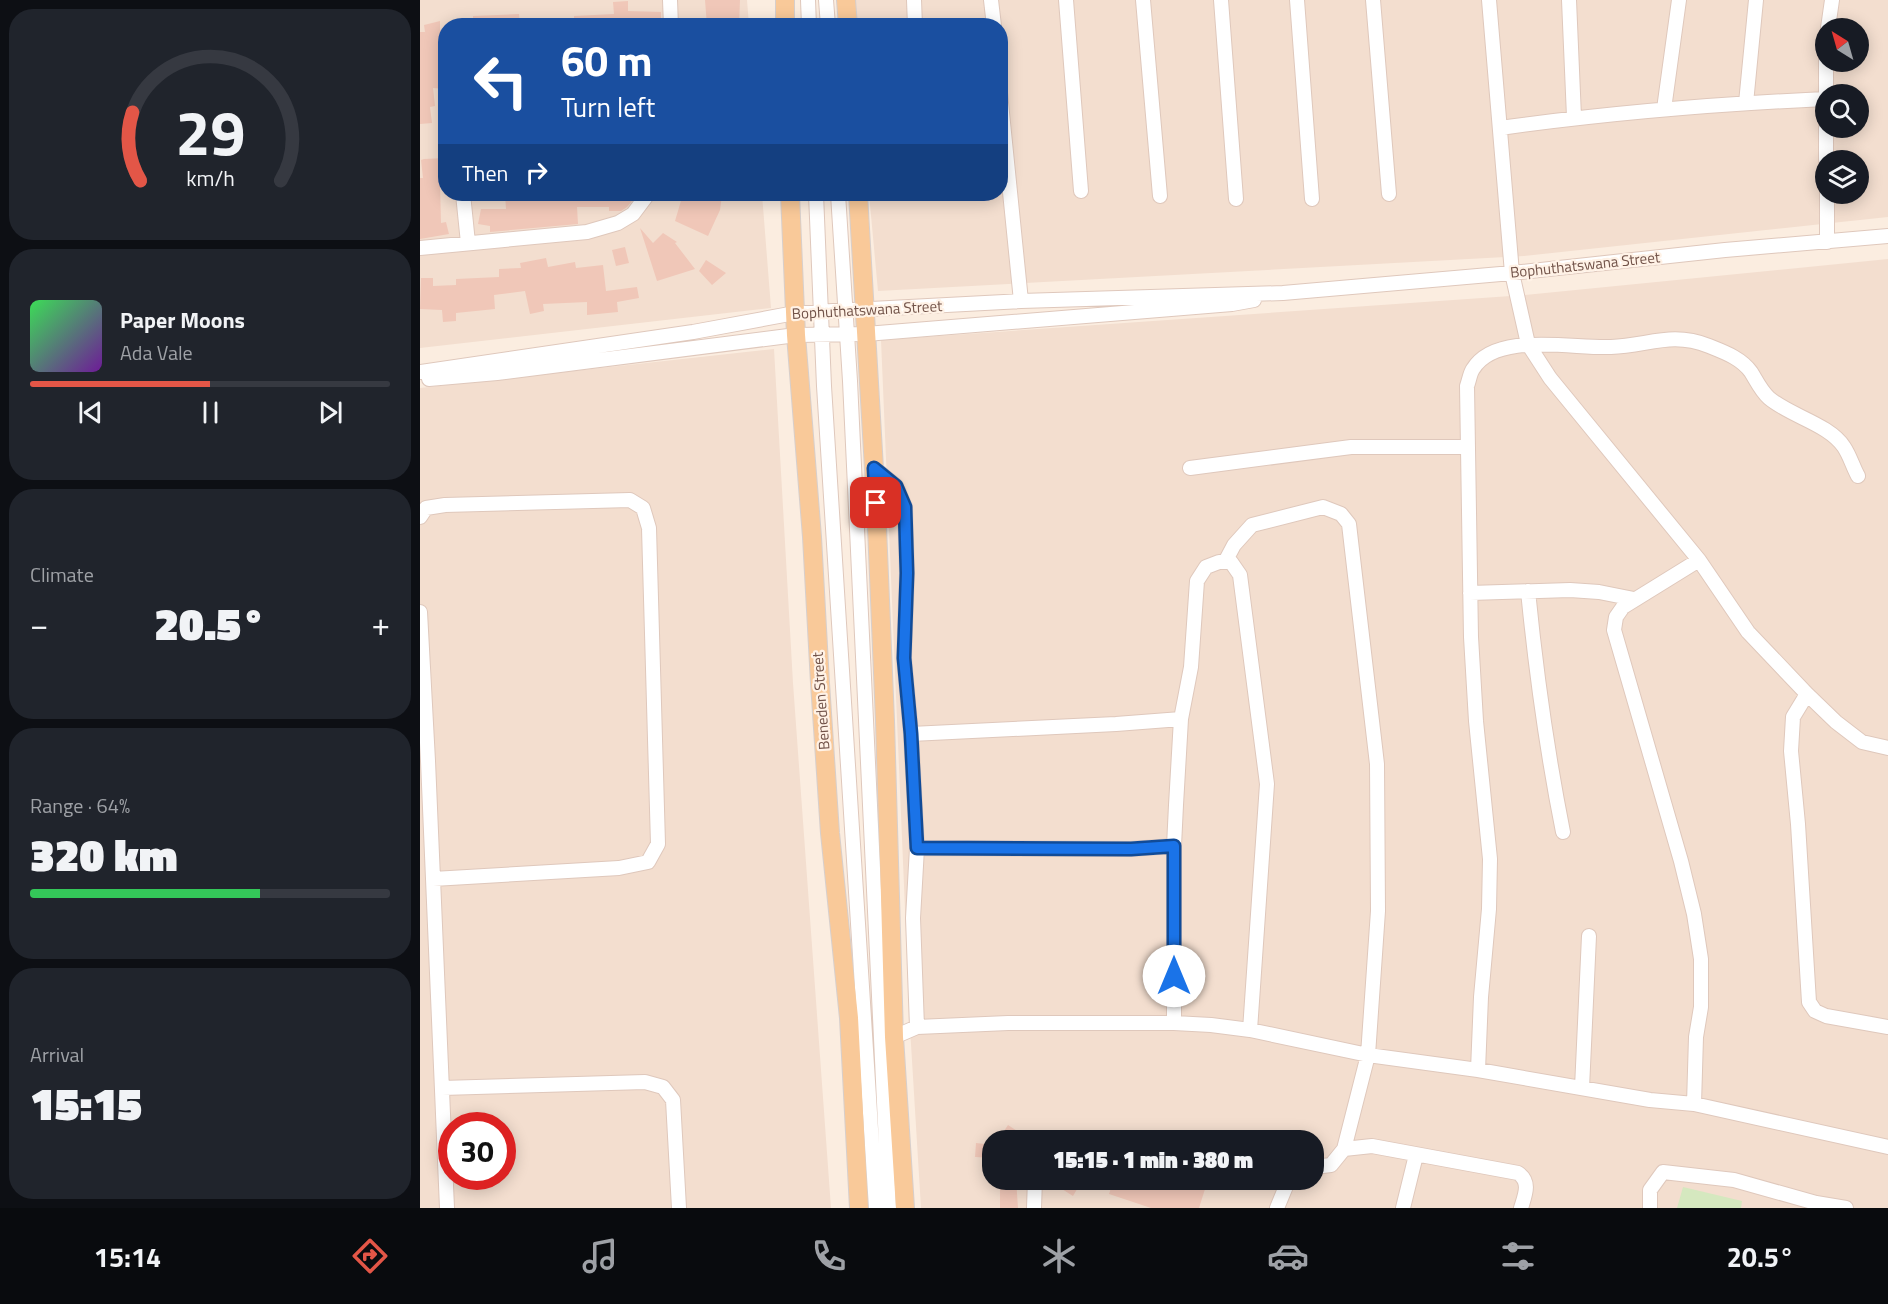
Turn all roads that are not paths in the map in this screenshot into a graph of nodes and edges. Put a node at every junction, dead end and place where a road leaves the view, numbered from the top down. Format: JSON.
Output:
{"nodes":[{"id":1,"x":670,"y":0,"type":"edge"},
{"id":2,"x":785,"y":0,"type":"edge"},
{"id":3,"x":808,"y":0,"type":"edge"},
{"id":4,"x":826,"y":0,"type":"edge"},
{"id":5,"x":846,"y":0,"type":"edge"},
{"id":6,"x":914,"y":0,"type":"edge"},
{"id":7,"x":991,"y":0,"type":"edge"},
{"id":8,"x":1066,"y":0,"type":"edge"},
{"id":9,"x":1143,"y":0,"type":"edge"},
{"id":10,"x":1221,"y":0,"type":"edge"},
{"id":11,"x":1297,"y":0,"type":"edge"},
{"id":12,"x":1373,"y":0,"type":"edge"},
{"id":13,"x":1489,"y":0,"type":"edge"},
{"id":14,"x":1569,"y":0,"type":"edge"},
{"id":15,"x":1679,"y":0,"type":"edge"},
{"id":16,"x":1756,"y":0,"type":"edge"},
{"id":17,"x":1832,"y":0,"type":"edge"},
{"id":18,"x":671,"y":18,"type":"edge"},
{"id":19,"x":786,"y":18,"type":"edge"},
{"id":20,"x":809,"y":18,"type":"edge"},
{"id":21,"x":827,"y":18,"type":"edge"},
{"id":22,"x":847,"y":18,"type":"edge"},
{"id":23,"x":915,"y":18,"type":"edge"},
{"id":24,"x":993,"y":18,"type":"edge"},
{"id":25,"x":1829,"y":18,"type":"edge"},
{"id":26,"x":1815,"y":100,"type":"edge"},
{"id":27,"x":1746,"y":103,"type":"junction"},
{"id":28,"x":1664,"y":109,"type":"junction"},
{"id":29,"x":1575,"y":117,"type":"junction"},
{"id":30,"x":1500,"y":128,"type":"junction"},
{"id":31,"x":1008,"y":172,"type":"edge"},
{"id":32,"x":1081,"y":191,"type":"dead end"},
{"id":33,"x":1389,"y":194,"type":"dead end"},
{"id":34,"x":1160,"y":196,"type":"dead end"},
{"id":35,"x":1236,"y":199,"type":"dead end"},
{"id":36,"x":1312,"y":199,"type":"dead end"},
{"id":37,"x":464,"y":201,"type":"edge"},
{"id":38,"x":643,"y":201,"type":"edge"},
{"id":39,"x":790,"y":201,"type":"edge"},
{"id":40,"x":816,"y":201,"type":"edge"},
{"id":41,"x":839,"y":201,"type":"edge"},
{"id":42,"x":858,"y":201,"type":"edge"},
{"id":43,"x":1827,"y":204,"type":"edge"},
{"id":44,"x":1888,"y":236,"type":"edge"},
{"id":45,"x":1827,"y":242,"type":"junction"},
{"id":46,"x":468,"y":243,"type":"junction"},
{"id":47,"x":420,"y":249,"type":"edge"},
{"id":48,"x":1512,"y":273,"type":"junction"},
{"id":49,"x":1283,"y":293,"type":"junction"},
{"id":50,"x":1021,"y":301,"type":"junction"},
{"id":51,"x":855,"y":310,"type":"junction"},
{"id":52,"x":820,"y":312,"type":"junction"},
{"id":53,"x":795,"y":313,"type":"junction"},
{"id":54,"x":822,"y":334,"type":"junction"},
{"id":55,"x":847,"y":334,"type":"junction"},
{"id":56,"x":866,"y":334,"type":"junction"},
{"id":57,"x":796,"y":335,"type":"junction"},
{"id":58,"x":1528,"y":344,"type":"junction"},
{"id":59,"x":420,"y":372,"type":"edge"},
{"id":60,"x":420,"y":379,"type":"edge"},
{"id":61,"x":1468,"y":447,"type":"junction"},
{"id":62,"x":874,"y":468,"type":"junction"},
{"id":63,"x":1190,"y":468,"type":"dead end"},
{"id":64,"x":1858,"y":476,"type":"dead end"},
{"id":65,"x":420,"y":517,"type":"edge"},
{"id":66,"x":1699,"y":560,"type":"junction"},
{"id":67,"x":1225,"y":562,"type":"junction"},
{"id":68,"x":1528,"y":591,"type":"junction"},
{"id":69,"x":1470,"y":593,"type":"junction"},
{"id":70,"x":1634,"y":599,"type":"junction"},
{"id":71,"x":420,"y":612,"type":"edge"},
{"id":72,"x":1807,"y":694,"type":"junction"},
{"id":73,"x":1181,"y":719,"type":"junction"},
{"id":74,"x":911,"y":734,"type":"junction"},
{"id":75,"x":1888,"y":748,"type":"edge"},
{"id":76,"x":424,"y":761,"type":"edge"},
{"id":77,"x":1563,"y":832,"type":"dead end"},
{"id":78,"x":1174,"y":846,"type":"junction"},
{"id":79,"x":917,"y":848,"type":"junction"},
{"id":80,"x":433,"y":879,"type":"junction"},
{"id":81,"x":1589,"y":936,"type":"dead end"},
{"id":82,"x":1174,"y":1023,"type":"junction"},
{"id":83,"x":917,"y":1027,"type":"junction"},
{"id":84,"x":1888,"y":1027,"type":"edge"},
{"id":85,"x":1250,"y":1030,"type":"junction"},
{"id":86,"x":894,"y":1037,"type":"junction"},
{"id":87,"x":1368,"y":1055,"type":"junction"},
{"id":88,"x":1478,"y":1070,"type":"junction"},
{"id":89,"x":442,"y":1088,"type":"junction"},
{"id":90,"x":1582,"y":1088,"type":"junction"},
{"id":91,"x":1694,"y":1104,"type":"junction"},
{"id":92,"x":1888,"y":1148,"type":"edge"},
{"id":93,"x":1344,"y":1149,"type":"junction"},
{"id":94,"x":1416,"y":1155,"type":"junction"},
{"id":95,"x":1324,"y":1166,"type":"edge"},
{"id":96,"x":1035,"y":1190,"type":"edge"},
{"id":97,"x":1284,"y":1190,"type":"edge"},
{"id":98,"x":447,"y":1208,"type":"edge"},
{"id":99,"x":679,"y":1208,"type":"edge"},
{"id":100,"x":859,"y":1208,"type":"edge"},
{"id":101,"x":876,"y":1208,"type":"edge"},
{"id":102,"x":889,"y":1208,"type":"edge"},
{"id":103,"x":905,"y":1208,"type":"edge"},
{"id":104,"x":1034,"y":1208,"type":"edge"},
{"id":105,"x":1277,"y":1208,"type":"edge"},
{"id":106,"x":1403,"y":1208,"type":"edge"},
{"id":107,"x":1521,"y":1208,"type":"edge"},
{"id":108,"x":1650,"y":1208,"type":"edge"},
{"id":109,"x":1846,"y":1208,"type":"edge"}],
"edges":[{"from":1,"to":18,"type":"street"},
{"from":2,"to":19,"type":"main road"},
{"from":3,"to":20,"type":"street"},
{"from":4,"to":21,"type":"street"},
{"from":5,"to":22,"type":"main road"},
{"from":6,"to":23,"type":"street"},
{"from":7,"to":24,"type":"street"},
{"from":8,"to":32,"type":"street"},
{"from":9,"to":34,"type":"street"},
{"from":10,"to":35,"type":"street"},
{"from":11,"to":36,"type":"street"},
{"from":12,"to":33,"type":"street"},
{"from":13,"to":30,"type":"street"},
{"from":14,"to":29,"type":"street"},
{"from":15,"to":28,"type":"street"},
{"from":16,"to":27,"type":"street"},
{"from":17,"to":25,"type":"street"},
{"from":26,"to":27,"type":"street"},
{"from":27,"to":28,"type":"street"},
{"from":28,"to":29,"type":"street"},
{"from":29,"to":30,"type":"street"},
{"from":30,"to":48,"type":"street"},
{"from":31,"to":50,"type":"street"},
{"from":37,"to":46,"type":"street"},
{"from":38,"to":46,"type":"street"},
{"from":39,"to":53,"type":"main road","name":"Beneden Street"},
{"from":40,"to":52,"type":"street"},
{"from":41,"to":51,"type":"street"},
{"from":42,"to":51,"type":"main road"},
{"from":43,"to":45,"type":"street"},
{"from":44,"to":45,"type":"street","name":"Bophuthatswana Street"},
{"from":45,"to":48,"type":"street","name":"Bophuthatswana Street"},
{"from":46,"to":47,"type":"street"},
{"from":48,"to":49,"type":"street","name":"Bophuthatswana Street"},
{"from":48,"to":58,"type":"street"},
{"from":49,"to":50,"type":"street","name":"Bophuthatswana Street"},
{"from":49,"to":56,"type":"street","name":"Bophuthatswana Street"},
{"from":50,"to":51,"type":"street","name":"Bophuthatswana Street"},
{"from":51,"to":52,"type":"street","name":"Bophuthatswana Street"},
{"from":51,"to":55,"type":"street"},
{"from":51,"to":56,"type":"main road"},
{"from":52,"to":53,"type":"street","name":"Bophuthatswana Street"},
{"from":52,"to":54,"type":"street"},
{"from":53,"to":57,"type":"main road","name":"Beneden Street"},
{"from":53,"to":59,"type":"street","name":"Bophuthatswana Street"},
{"from":54,"to":55,"type":"street","name":"Bophuthatswana Street"},
{"from":54,"to":57,"type":"street","name":"Bophuthatswana Street"},
{"from":54,"to":101,"type":"street"},
{"from":55,"to":56,"type":"street","name":"Bophuthatswana Street"},
{"from":55,"to":102,"type":"street"},
{"from":56,"to":62,"type":"main road"},
{"from":57,"to":60,"type":"street","name":"Bophuthatswana Street"},
{"from":57,"to":100,"type":"main road","name":"Beneden Street"},
{"from":58,"to":61,"type":"street"},
{"from":58,"to":64,"type":"street"},
{"from":58,"to":66,"type":"street"},
{"from":61,"to":63,"type":"street"},
{"from":61,"to":69,"type":"street"},
{"from":62,"to":74,"type":"street"},
{"from":62,"to":86,"type":"main road"},
{"from":65,"to":80,"type":"street"},
{"from":66,"to":70,"type":"street"},
{"from":66,"to":72,"type":"street"},
{"from":67,"to":73,"type":"street"},
{"from":67,"to":85,"type":"street"},
{"from":67,"to":87,"type":"street"},
{"from":68,"to":69,"type":"street"},
{"from":68,"to":70,"type":"street"},
{"from":68,"to":77,"type":"street"},
{"from":69,"to":88,"type":"street"},
{"from":70,"to":91,"type":"street"},
{"from":71,"to":76,"type":"street"},
{"from":72,"to":75,"type":"street"},
{"from":72,"to":84,"type":"street"},
{"from":73,"to":74,"type":"street"},
{"from":73,"to":78,"type":"street"},
{"from":74,"to":79,"type":"street"},
{"from":76,"to":80,"type":"street"},
{"from":78,"to":79,"type":"street"},
{"from":78,"to":82,"type":"street"},
{"from":79,"to":83,"type":"street"},
{"from":80,"to":89,"type":"street"},
{"from":81,"to":90,"type":"street"},
{"from":82,"to":83,"type":"street"},
{"from":82,"to":85,"type":"street"},
{"from":83,"to":86,"type":"street"},
{"from":85,"to":87,"type":"street"},
{"from":86,"to":103,"type":"main road"},
{"from":87,"to":88,"type":"street"},
{"from":87,"to":93,"type":"street"},
{"from":88,"to":90,"type":"street"},
{"from":89,"to":98,"type":"street"},
{"from":89,"to":99,"type":"street"},
{"from":90,"to":91,"type":"street"},
{"from":91,"to":92,"type":"street"},
{"from":93,"to":94,"type":"street"},
{"from":93,"to":95,"type":"street"},
{"from":94,"to":106,"type":"street"},
{"from":94,"to":107,"type":"street"},
{"from":96,"to":104,"type":"street"},
{"from":97,"to":105,"type":"street"},
{"from":108,"to":109,"type":"street"}]}
